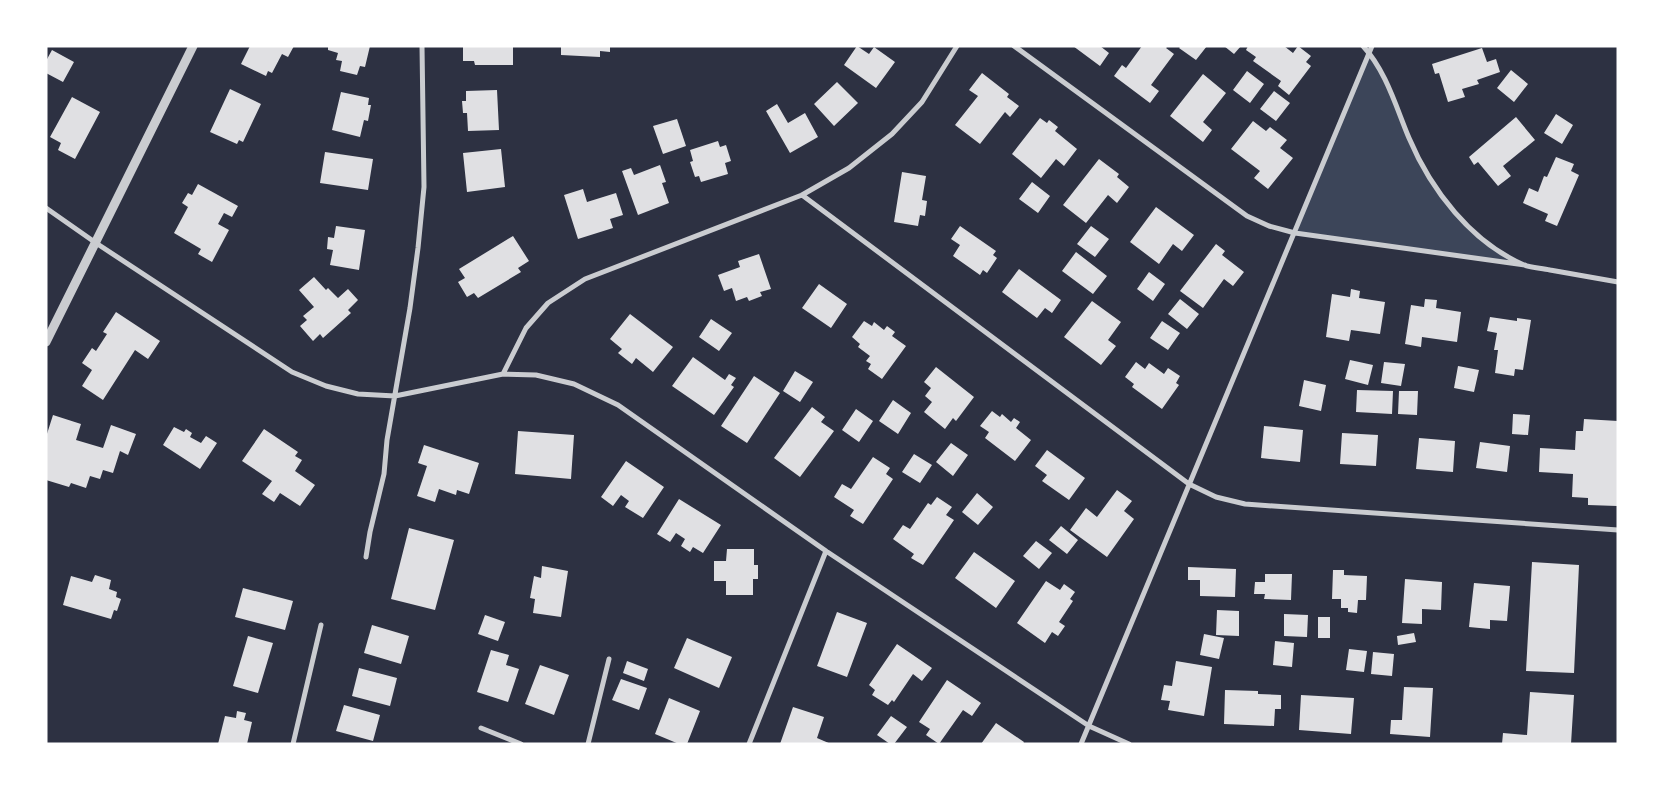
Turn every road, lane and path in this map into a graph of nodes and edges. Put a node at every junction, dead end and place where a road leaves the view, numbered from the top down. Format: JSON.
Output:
{"nodes":[{"id":1,"x":193,"y":46,"type":"edge"},
{"id":2,"x":422,"y":46,"type":"edge"},
{"id":3,"x":957,"y":46,"type":"edge"},
{"id":4,"x":1014,"y":46,"type":"edge"},
{"id":5,"x":1363,"y":46,"type":"edge"},
{"id":6,"x":1372,"y":46,"type":"edge"},
{"id":7,"x":1369,"y":53,"type":"junction"},
{"id":8,"x":802,"y":195,"type":"junction"},
{"id":9,"x":46,"y":208,"type":"edge"},
{"id":10,"x":1295,"y":233,"type":"junction"},
{"id":11,"x":96,"y":243,"type":"junction"},
{"id":12,"x":1525,"y":265,"type":"junction"},
{"id":13,"x":1618,"y":282,"type":"edge"},
{"id":14,"x":46,"y":342,"type":"edge"},
{"id":15,"x":503,"y":374,"type":"junction"},
{"id":16,"x":395,"y":396,"type":"junction"},
{"id":17,"x":1189,"y":484,"type":"junction"},
{"id":18,"x":1618,"y":530,"type":"edge"},
{"id":19,"x":826,"y":551,"type":"junction"},
{"id":20,"x":366,"y":557,"type":"dead end"},
{"id":21,"x":322,"y":625,"type":"dead end"},
{"id":22,"x":609,"y":660,"type":"dead end"},
{"id":23,"x":1089,"y":726,"type":"junction"},
{"id":24,"x":481,"y":728,"type":"dead end"},
{"id":25,"x":293,"y":744,"type":"edge"},
{"id":26,"x":520,"y":744,"type":"edge"},
{"id":27,"x":588,"y":744,"type":"edge"},
{"id":28,"x":748,"y":744,"type":"edge"},
{"id":29,"x":1081,"y":744,"type":"edge"},
{"id":30,"x":1129,"y":744,"type":"edge"}],
"edges":[{"from":1,"to":11,"type":"street"},
{"from":2,"to":16,"type":"street"},
{"from":3,"to":8,"type":"street"},
{"from":4,"to":10,"type":"street"},
{"from":5,"to":7,"type":"street"},
{"from":6,"to":7,"type":"street"},
{"from":7,"to":10,"type":"street"},
{"from":7,"to":12,"type":"street"},
{"from":8,"to":15,"type":"street"},
{"from":8,"to":17,"type":"street"},
{"from":9,"to":11,"type":"street"},
{"from":10,"to":12,"type":"street"},
{"from":10,"to":17,"type":"street"},
{"from":11,"to":14,"type":"street"},
{"from":11,"to":16,"type":"street"},
{"from":12,"to":13,"type":"street"},
{"from":15,"to":16,"type":"street"},
{"from":15,"to":19,"type":"street"},
{"from":16,"to":20,"type":"street"},
{"from":17,"to":18,"type":"street"},
{"from":17,"to":23,"type":"street"},
{"from":19,"to":23,"type":"street"},
{"from":19,"to":28,"type":"street"},
{"from":21,"to":25,"type":"street"},
{"from":22,"to":27,"type":"street"},
{"from":23,"to":29,"type":"street"},
{"from":23,"to":30,"type":"street"},
{"from":24,"to":26,"type":"street"}]}
